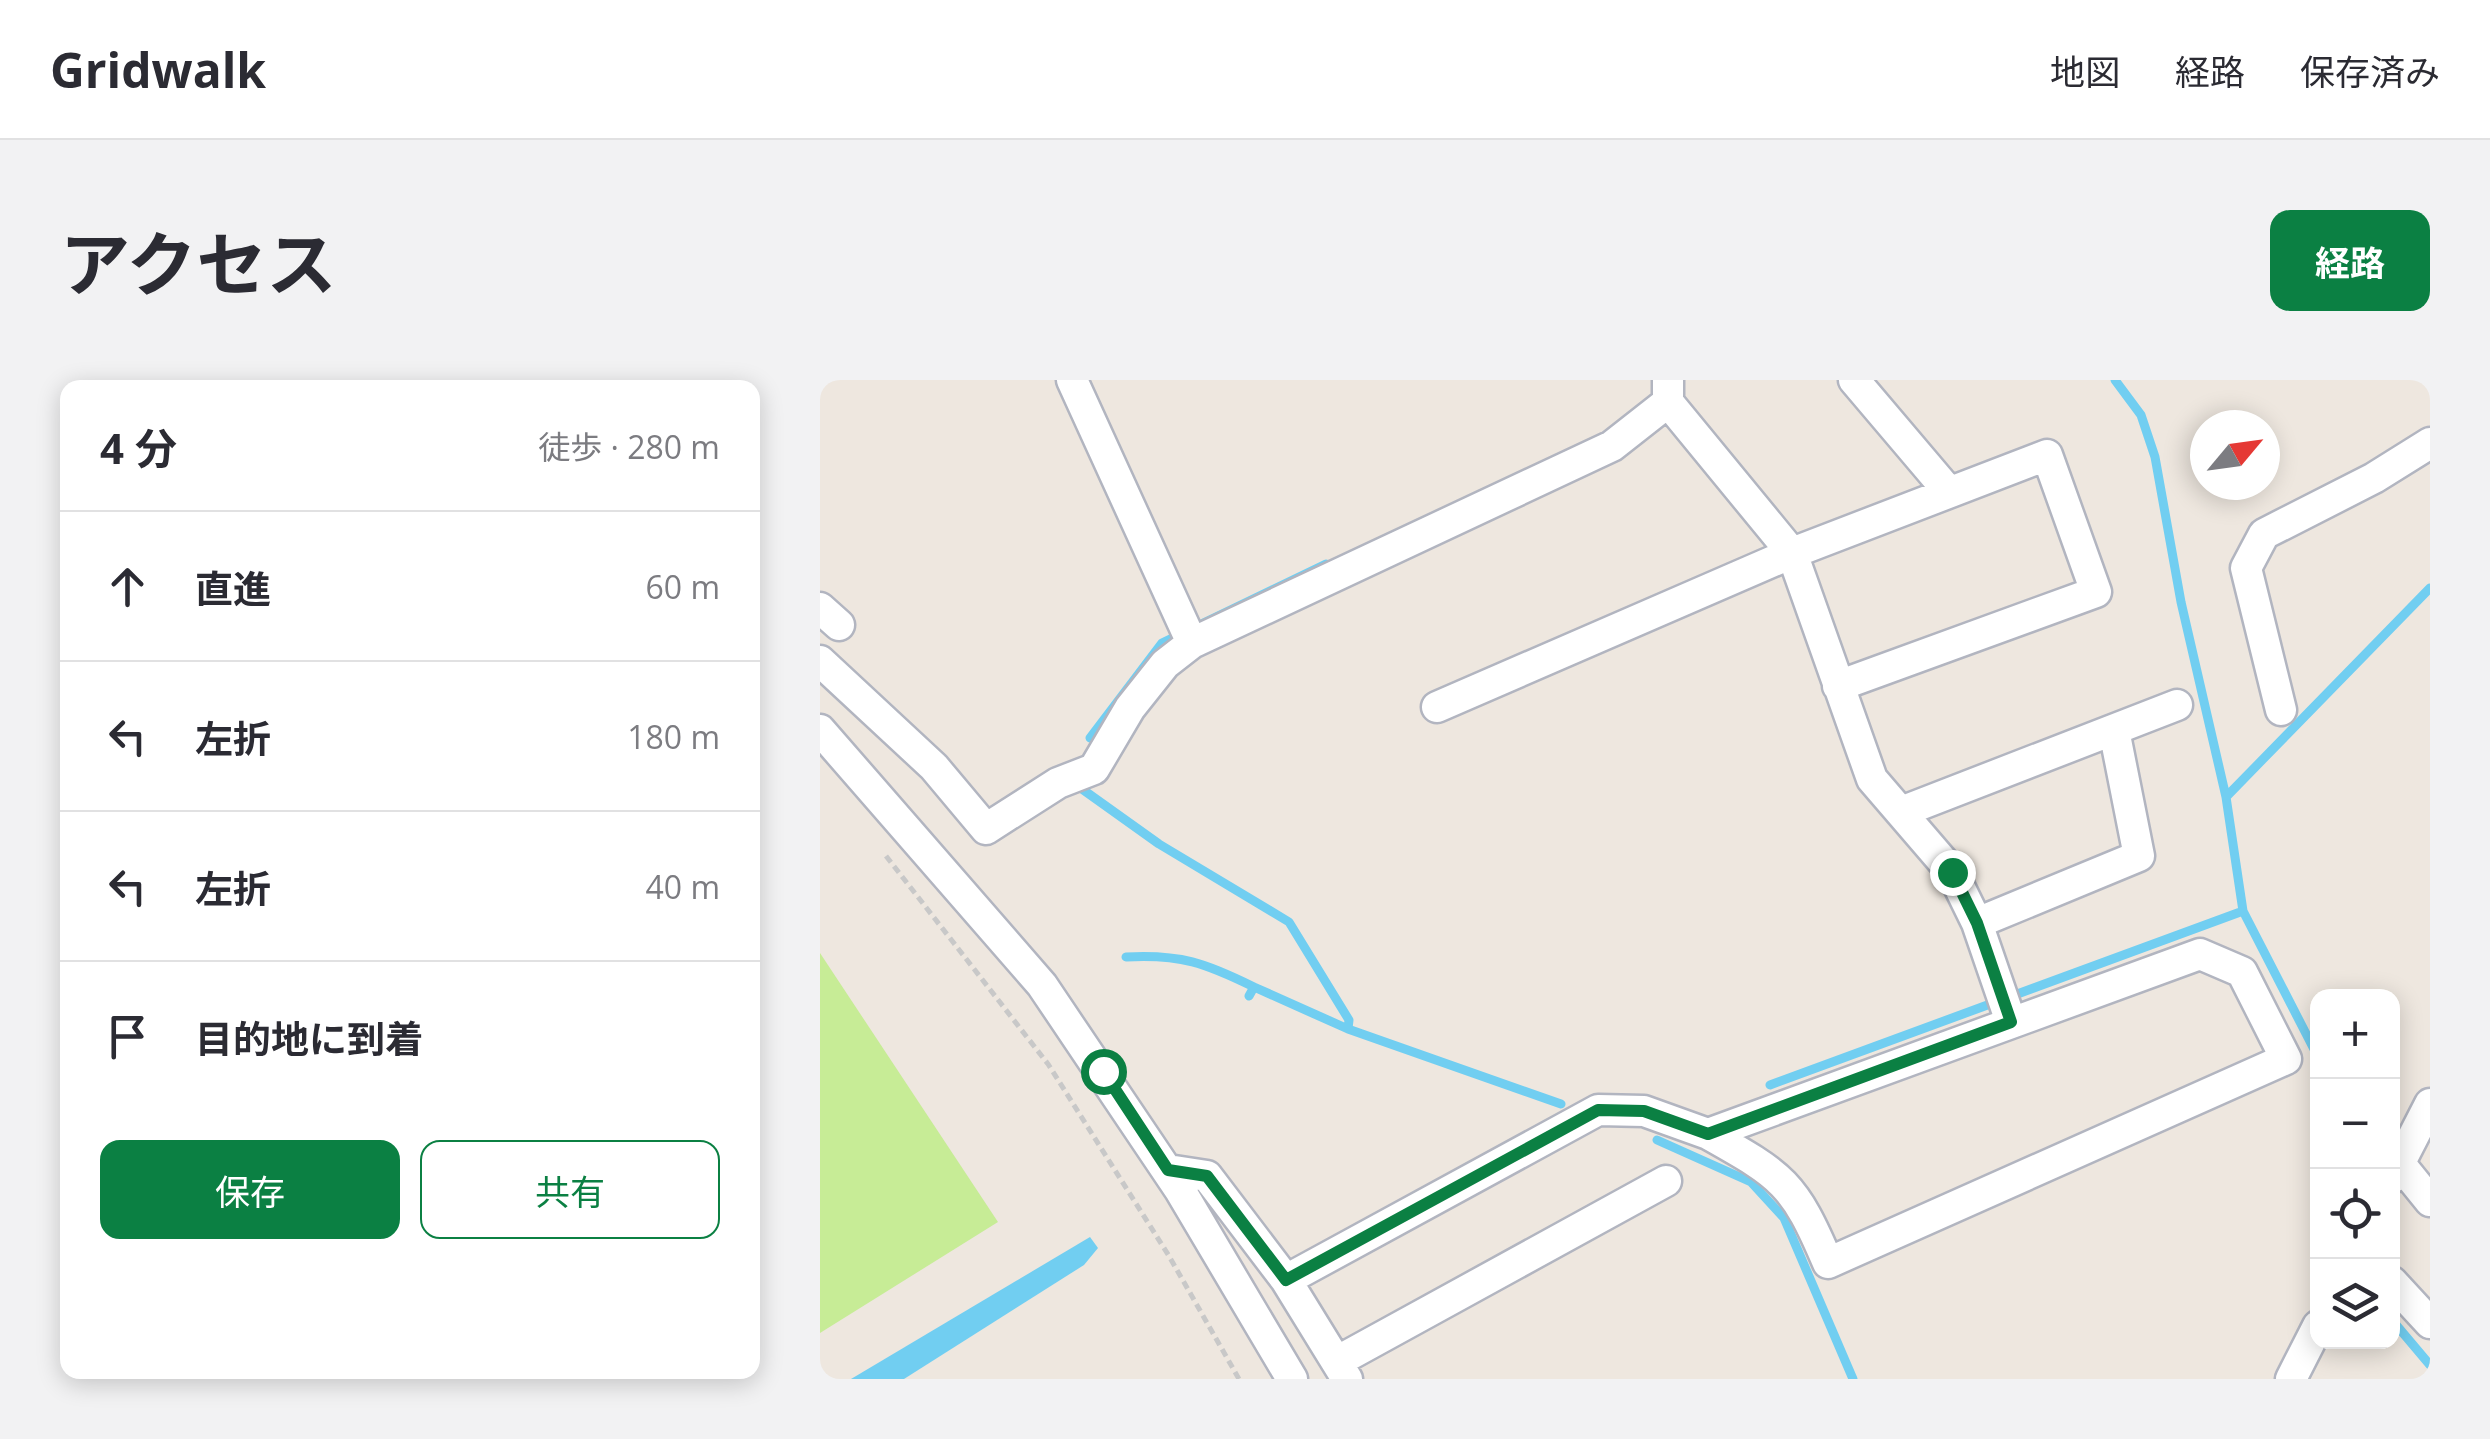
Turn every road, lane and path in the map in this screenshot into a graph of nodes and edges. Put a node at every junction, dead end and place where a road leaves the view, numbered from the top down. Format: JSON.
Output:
{"nodes":[{"id":1,"x":1072,"y":380,"type":"edge"},
{"id":2,"x":1854,"y":380,"type":"edge"},
{"id":3,"x":1668,"y":391,"type":"edge"},
{"id":4,"x":2430,"y":444,"type":"edge"},
{"id":5,"x":1949,"y":492,"type":"junction"},
{"id":6,"x":1792,"y":553,"type":"junction"},
{"id":7,"x":1188,"y":634,"type":"junction"},
{"id":8,"x":820,"y":661,"type":"edge"},
{"id":9,"x":1838,"y":686,"type":"junction"},
{"id":10,"x":2177,"y":705,"type":"dead end"},
{"id":11,"x":1437,"y":707,"type":"dead end"},
{"id":12,"x":2281,"y":710,"type":"dead end"},
{"id":13,"x":820,"y":730,"type":"edge"},
{"id":14,"x":2114,"y":730,"type":"junction"},
{"id":15,"x":1901,"y":812,"type":"junction"},
{"id":16,"x":880,"y":848,"type":"dead end"},
{"id":17,"x":1977,"y":923,"type":"junction"},
{"id":18,"x":2006,"y":1007,"type":"junction"},
{"id":19,"x":2430,"y":1104,"type":"edge"},
{"id":20,"x":1708,"y":1134,"type":"junction"},
{"id":21,"x":2397,"y":1169,"type":"edge"},
{"id":22,"x":1168,"y":1170,"type":"junction"},
{"id":23,"x":2400,"y":1175,"type":"edge"},
{"id":24,"x":1666,"y":1181,"type":"dead end"},
{"id":25,"x":2430,"y":1201,"type":"edge"},
{"id":26,"x":1286,"y":1280,"type":"junction"},
{"id":27,"x":2400,"y":1291,"type":"edge"},
{"id":28,"x":2430,"y":1324,"type":"edge"},
{"id":29,"x":2310,"y":1342,"type":"edge"},
{"id":30,"x":1343,"y":1370,"type":"edge"},
{"id":31,"x":1239,"y":1379,"type":"edge"},
{"id":32,"x":1292,"y":1379,"type":"edge"},
{"id":33,"x":2291,"y":1379,"type":"edge"}],
"edges":[{"from":1,"to":7,"type":"street"},
{"from":2,"to":5,"type":"street"},
{"from":3,"to":6,"type":"street"},
{"from":3,"to":7,"type":"street"},
{"from":4,"to":12,"type":"street"},
{"from":5,"to":6,"type":"street"},
{"from":5,"to":9,"type":"street"},
{"from":6,"to":9,"type":"street"},
{"from":6,"to":11,"type":"street"},
{"from":7,"to":8,"type":"street"},
{"from":9,"to":15,"type":"street"},
{"from":10,"to":14,"type":"street"},
{"from":13,"to":22,"type":"street"},
{"from":14,"to":15,"type":"street"},
{"from":14,"to":17,"type":"street"},
{"from":15,"to":17,"type":"street"},
{"from":16,"to":31,"type":"path"},
{"from":17,"to":18,"type":"street"},
{"from":18,"to":20,"type":"street"},
{"from":18,"to":20,"type":"street"},
{"from":19,"to":21,"type":"street"},
{"from":20,"to":26,"type":"street"},
{"from":22,"to":26,"type":"street"},
{"from":22,"to":32,"type":"street"},
{"from":23,"to":25,"type":"street"},
{"from":24,"to":30,"type":"street"},
{"from":26,"to":30,"type":"street"},
{"from":27,"to":28,"type":"street"},
{"from":29,"to":33,"type":"street"}]}
